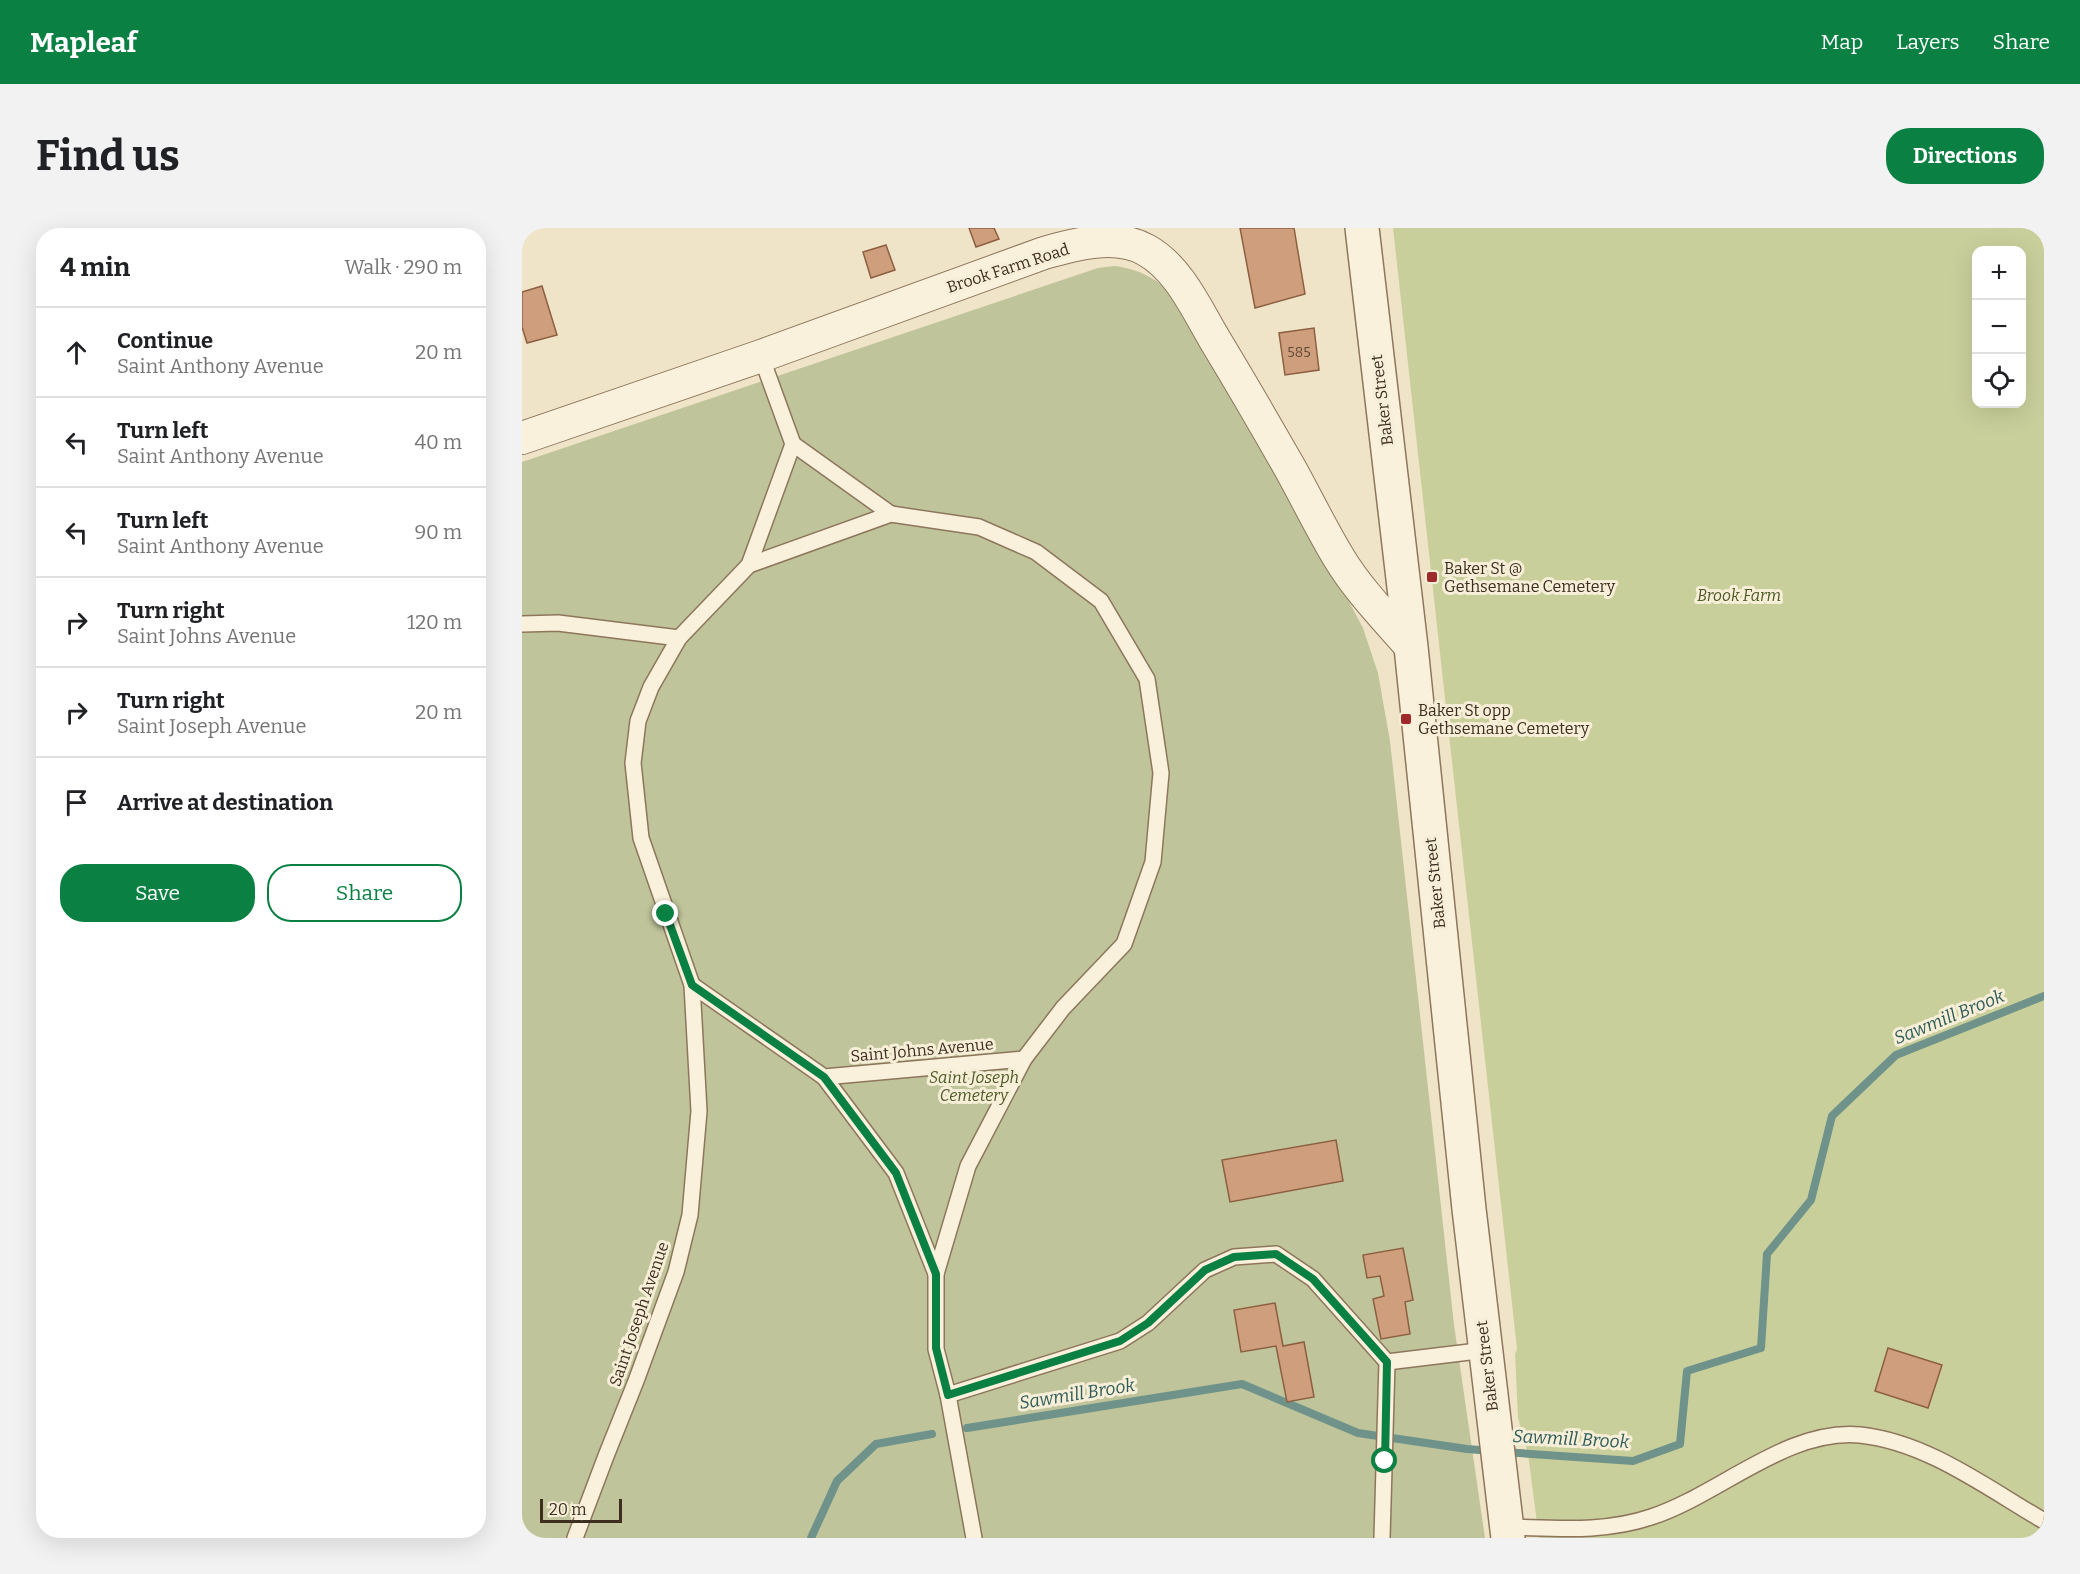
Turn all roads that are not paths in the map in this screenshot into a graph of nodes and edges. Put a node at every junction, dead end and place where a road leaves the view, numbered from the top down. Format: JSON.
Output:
{"nodes":[{"id":1,"x":1362,"y":228,"type":"edge"},
{"id":2,"x":761,"y":356,"type":"junction"},
{"id":3,"x":522,"y":438,"type":"edge"},
{"id":4,"x":793,"y":444,"type":"junction"},
{"id":5,"x":891,"y":514,"type":"junction"},
{"id":6,"x":749,"y":565,"type":"junction"},
{"id":7,"x":522,"y":624,"type":"edge"},
{"id":8,"x":679,"y":638,"type":"junction"},
{"id":9,"x":1411,"y":647,"type":"junction"},
{"id":10,"x":692,"y":985,"type":"junction"},
{"id":11,"x":1024,"y":1059,"type":"junction"},
{"id":12,"x":824,"y":1077,"type":"junction"},
{"id":13,"x":936,"y":1274,"type":"junction"},
{"id":14,"x":1486,"y":1350,"type":"junction"},
{"id":15,"x":1387,"y":1362,"type":"junction"},
{"id":16,"x":948,"y":1395,"type":"junction"},
{"id":17,"x":2044,"y":1521,"type":"edge"},
{"id":18,"x":1508,"y":1533,"type":"edge"},
{"id":19,"x":575,"y":1538,"type":"edge"},
{"id":20,"x":974,"y":1538,"type":"edge"},
{"id":21,"x":1382,"y":1538,"type":"edge"}],
"edges":[{"from":1,"to":9,"type":"street","name":"Baker Street"},
{"from":2,"to":3,"type":"street","name":"Brook Farm Road"},
{"from":2,"to":4,"type":"lane"},
{"from":2,"to":9,"type":"street","name":"Brook Farm Road"},
{"from":4,"to":5,"type":"lane"},
{"from":4,"to":6,"type":"lane","name":"Saint Joseph Avenue"},
{"from":5,"to":6,"type":"lane","name":"Saint Joseph Avenue"},
{"from":5,"to":11,"type":"lane"},
{"from":6,"to":8,"type":"lane","name":"Saint Joseph Avenue"},
{"from":7,"to":8,"type":"lane"},
{"from":8,"to":10,"type":"lane","name":"Saint Joseph Avenue"},
{"from":9,"to":14,"type":"street","name":"Baker Street"},
{"from":10,"to":12,"type":"lane"},
{"from":10,"to":19,"type":"lane","name":"Saint Joseph Avenue"},
{"from":11,"to":12,"type":"lane","name":"Saint Johns Avenue"},
{"from":11,"to":13,"type":"lane"},
{"from":12,"to":13,"type":"lane"},
{"from":13,"to":16,"type":"lane"},
{"from":14,"to":15,"type":"lane"},
{"from":14,"to":18,"type":"street","name":"Baker Street"},
{"from":15,"to":16,"type":"lane"},
{"from":15,"to":21,"type":"lane"},
{"from":16,"to":20,"type":"lane"},
{"from":17,"to":18,"type":"lane"}]}
